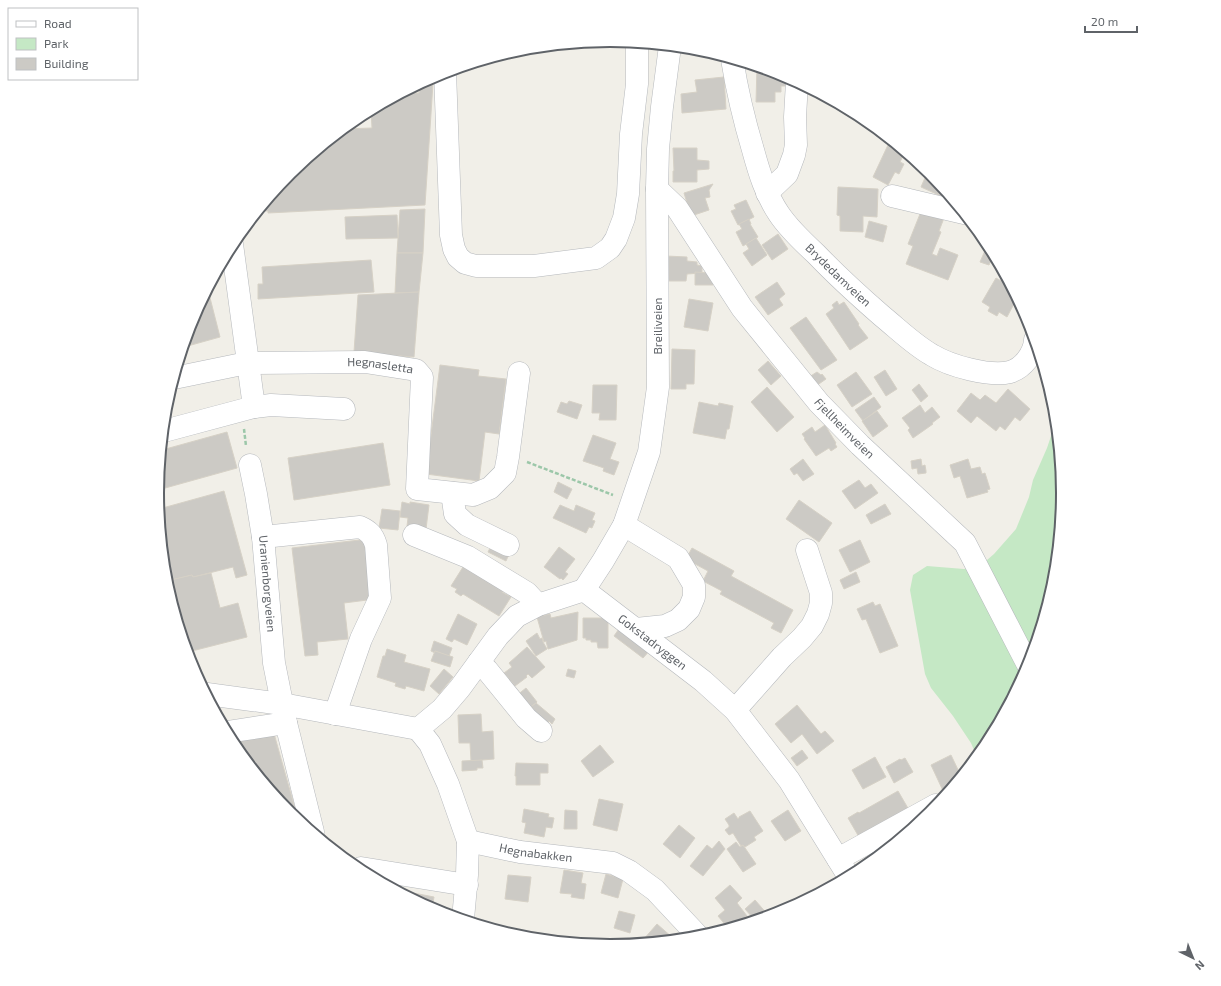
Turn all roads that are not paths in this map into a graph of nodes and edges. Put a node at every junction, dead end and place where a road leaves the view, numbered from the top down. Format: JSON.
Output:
{"nodes":[{"id":1,"x":637,"y":48,"type":"edge"},
{"id":2,"x":669,"y":51,"type":"edge"},
{"id":3,"x":733,"y":64,"type":"edge"},
{"id":4,"x":445,"y":79,"type":"edge"},
{"id":5,"x":797,"y":88,"type":"edge"},
{"id":6,"x":657,"y":189,"type":"junction"},
{"id":7,"x":767,"y":193,"type":"junction"},
{"id":8,"x":892,"y":196,"type":"dead end"},
{"id":9,"x":956,"y":211,"type":"edge"},
{"id":10,"x":233,"y":255,"type":"edge"},
{"id":11,"x":1033,"y":349,"type":"edge"},
{"id":12,"x":247,"y":363,"type":"junction"},
{"id":13,"x":519,"y":374,"type":"dead end"},
{"id":14,"x":180,"y":377,"type":"edge"},
{"id":15,"x":247,"y":409,"type":"junction"},
{"id":16,"x":344,"y":409,"type":"dead end"},
{"id":17,"x":169,"y":430,"type":"edge"},
{"id":18,"x":250,"y":465,"type":"road end"},
{"id":19,"x":452,"y":493,"type":"junction"},
{"id":20,"x":624,"y":525,"type":"junction"},
{"id":21,"x":414,"y":535,"type":"dead end"},
{"id":22,"x":263,"y":537,"type":"junction"},
{"id":23,"x":508,"y":545,"type":"dead end"},
{"id":24,"x":807,"y":550,"type":"dead end"},
{"id":25,"x":584,"y":590,"type":"junction"},
{"id":26,"x":538,"y":605,"type":"junction"},
{"id":27,"x":636,"y":629,"type":"junction"},
{"id":28,"x":1025,"y":659,"type":"edge"},
{"id":29,"x":479,"y":662,"type":"junction"},
{"id":30,"x":213,"y":696,"type":"edge"},
{"id":31,"x":735,"y":710,"type":"junction"},
{"id":32,"x":284,"y":713,"type":"junction"},
{"id":33,"x":335,"y":714,"type":"junction"},
{"id":34,"x":418,"y":729,"type":"junction"},
{"id":35,"x":233,"y":730,"type":"edge"},
{"id":36,"x":541,"y":731,"type":"dead end"},
{"id":37,"x":912,"y":821,"type":"edge"},
{"id":38,"x":311,"y":823,"type":"edge"},
{"id":39,"x":468,"y":841,"type":"junction"},
{"id":40,"x":843,"y":868,"type":"edge"},
{"id":41,"x":372,"y":870,"type":"edge"},
{"id":42,"x":467,"y":885,"type":"junction"},
{"id":43,"x":464,"y":914,"type":"edge"},
{"id":44,"x":693,"y":931,"type":"edge"}],
"edges":[{"from":1,"to":4,"type":"street"},
{"from":2,"to":6,"type":"street","name":"Breiliveien"},
{"from":3,"to":7,"type":"street","name":"Brydedamveien"},
{"from":5,"to":7,"type":"street"},
{"from":6,"to":20,"type":"street","name":"Breiliveien"},
{"from":6,"to":28,"type":"street","name":"Fjellheimveien"},
{"from":7,"to":11,"type":"street","name":"Brydedamveien"},
{"from":8,"to":9,"type":"street"},
{"from":10,"to":12,"type":"street"},
{"from":12,"to":14,"type":"street","name":"Hegnasletta"},
{"from":12,"to":15,"type":"street"},
{"from":12,"to":19,"type":"street","name":"Hegnasletta"},
{"from":13,"to":19,"type":"street"},
{"from":15,"to":16,"type":"street"},
{"from":15,"to":17,"type":"street"},
{"from":18,"to":22,"type":"street","name":"Uranienborgveien"},
{"from":19,"to":23,"type":"street"},
{"from":20,"to":25,"type":"street","name":"Breiliveien"},
{"from":20,"to":27,"type":"street"},
{"from":21,"to":26,"type":"street"},
{"from":22,"to":32,"type":"street","name":"Uranienborgveien"},
{"from":22,"to":33,"type":"street"},
{"from":24,"to":31,"type":"street"},
{"from":25,"to":26,"type":"street"},
{"from":25,"to":27,"type":"street","name":"Gokstadryggen"},
{"from":26,"to":29,"type":"street"},
{"from":27,"to":31,"type":"street","name":"Gokstadryggen"},
{"from":29,"to":34,"type":"street"},
{"from":29,"to":36,"type":"street"},
{"from":30,"to":32,"type":"street"},
{"from":31,"to":40,"type":"street","name":"Gokstadryggen"},
{"from":32,"to":33,"type":"street"},
{"from":32,"to":35,"type":"street"},
{"from":32,"to":38,"type":"street","name":"Uranienborgveien"},
{"from":33,"to":34,"type":"street"},
{"from":34,"to":39,"type":"street"},
{"from":37,"to":40,"type":"street"},
{"from":39,"to":42,"type":"street"},
{"from":39,"to":44,"type":"street","name":"Hegnabakken"},
{"from":41,"to":42,"type":"street"},
{"from":42,"to":43,"type":"street"}]}
